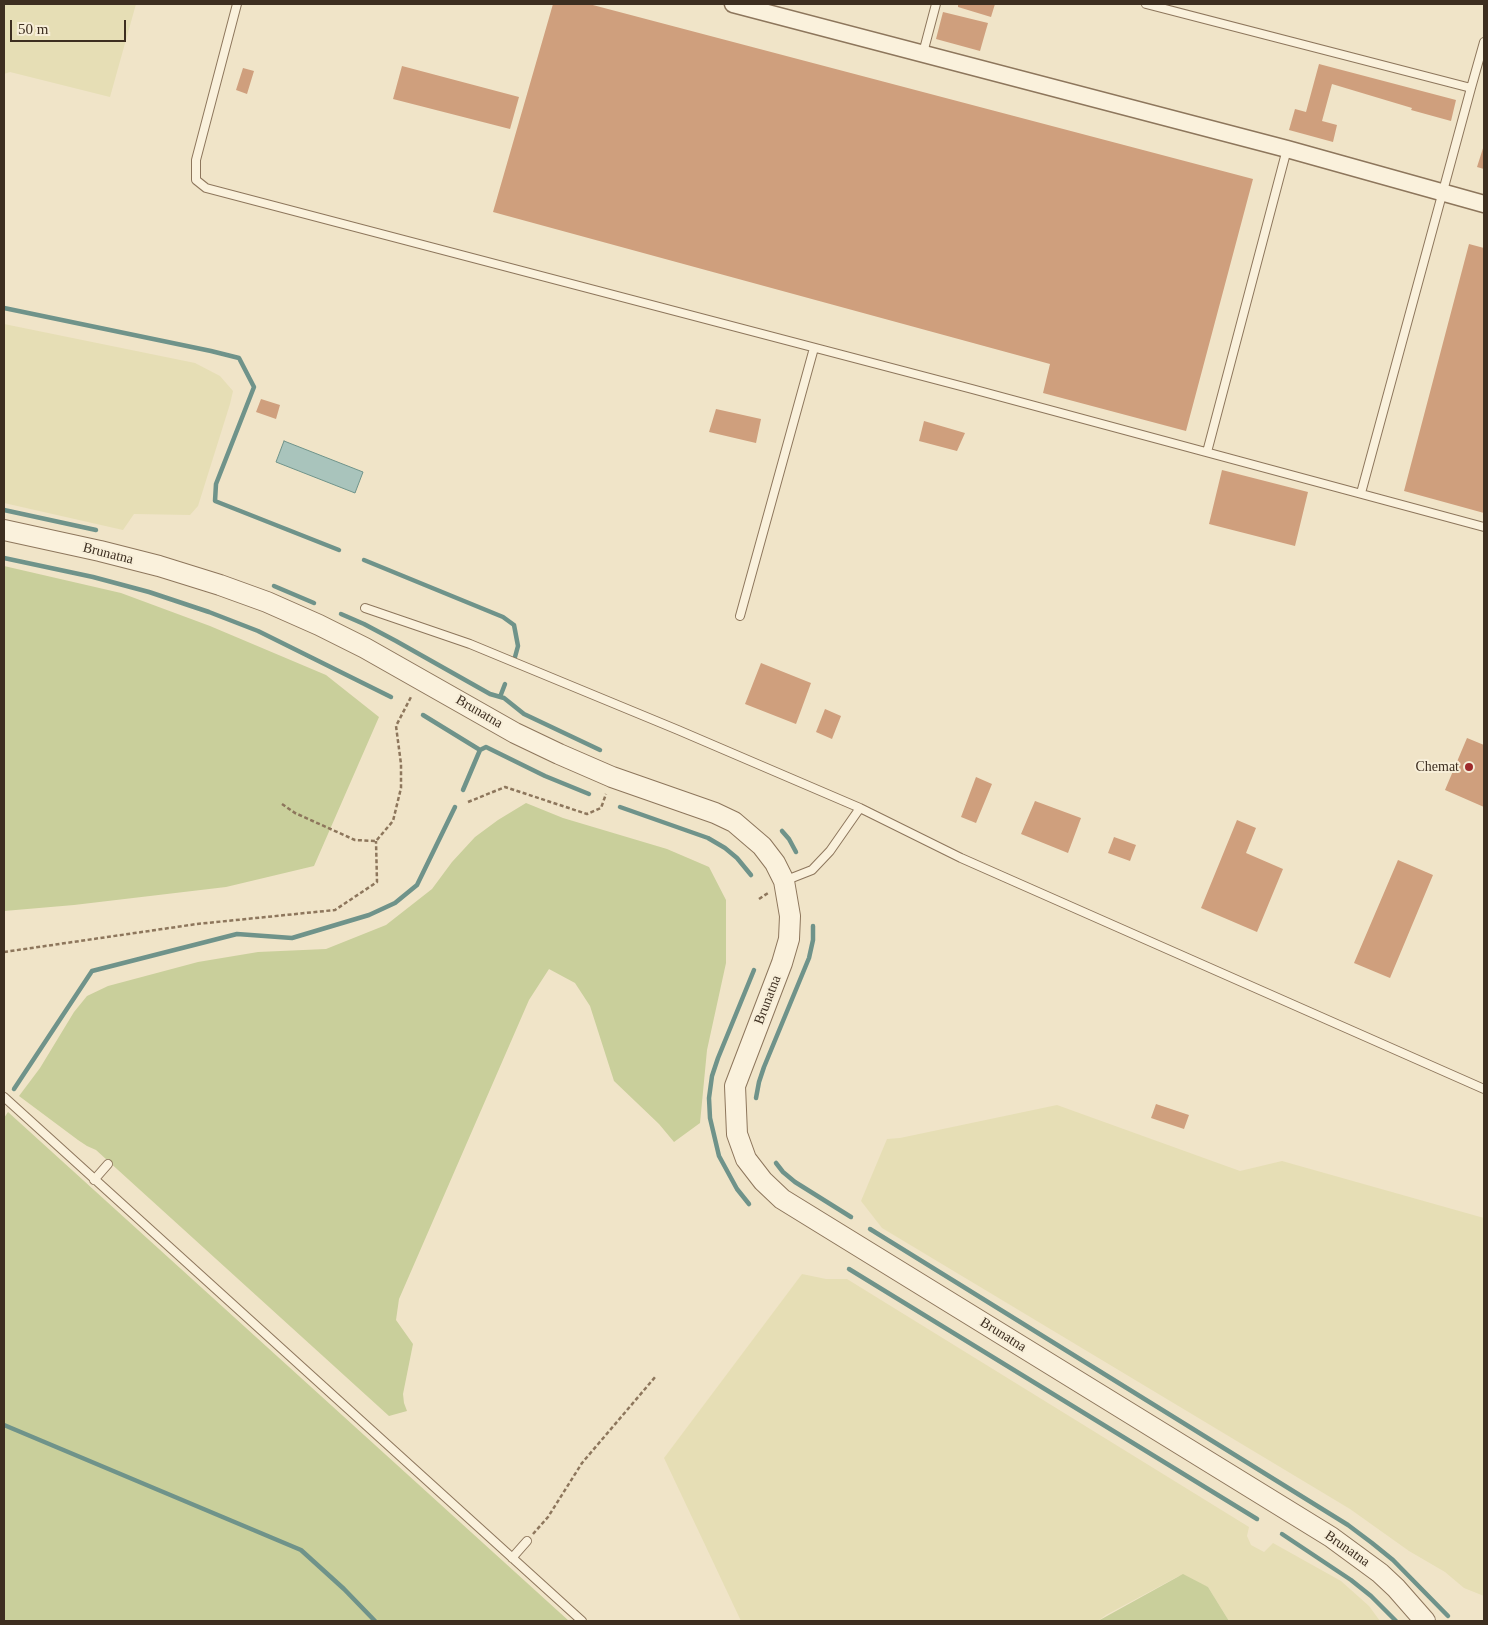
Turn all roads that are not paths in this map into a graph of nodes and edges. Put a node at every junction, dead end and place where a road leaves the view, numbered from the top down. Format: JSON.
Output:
{"nodes":[{"id":1,"x":238,"y":4,"type":"edge"},
{"id":2,"x":734,"y":4,"type":"edge"},
{"id":3,"x":936,"y":4,"type":"edge"},
{"id":4,"x":1146,"y":4,"type":"edge"},
{"id":5,"x":1484,"y":42,"type":"edge"},
{"id":6,"x":923,"y":54,"type":"junction"},
{"id":7,"x":1471,"y":88,"type":"junction"},
{"id":8,"x":1287,"y":149,"type":"junction"},
{"id":9,"x":1443,"y":193,"type":"junction"},
{"id":10,"x":1484,"y":204,"type":"edge"},
{"id":11,"x":814,"y":348,"type":"junction"},
{"id":12,"x":1207,"y":452,"type":"junction"},
{"id":13,"x":1361,"y":493,"type":"junction"},
{"id":14,"x":1484,"y":527,"type":"edge"},
{"id":15,"x":4,"y":530,"type":"edge"},
{"id":16,"x":366,"y":608,"type":"dead end"},
{"id":17,"x":740,"y":616,"type":"dead end"},
{"id":18,"x":860,"y":808,"type":"junction"},
{"id":19,"x":784,"y":881,"type":"junction"},
{"id":20,"x":1484,"y":1090,"type":"edge"},
{"id":21,"x":4,"y":1097,"type":"edge"},
{"id":22,"x":108,"y":1164,"type":"dead end"},
{"id":23,"x":94,"y":1180,"type":"junction"},
{"id":24,"x":527,"y":1541,"type":"road end"},
{"id":25,"x":512,"y":1558,"type":"junction"},
{"id":26,"x":582,"y":1621,"type":"edge"},
{"id":27,"x":1425,"y":1621,"type":"edge"}],
"edges":[{"from":1,"to":11,"type":"lane"},
{"from":2,"to":6,"type":"street"},
{"from":3,"to":6,"type":"lane"},
{"from":4,"to":7,"type":"lane"},
{"from":5,"to":7,"type":"lane"},
{"from":6,"to":8,"type":"street"},
{"from":7,"to":9,"type":"lane"},
{"from":8,"to":9,"type":"street"},
{"from":8,"to":12,"type":"lane"},
{"from":9,"to":10,"type":"street"},
{"from":9,"to":13,"type":"lane"},
{"from":11,"to":12,"type":"lane"},
{"from":11,"to":17,"type":"lane"},
{"from":12,"to":13,"type":"lane"},
{"from":13,"to":14,"type":"lane"},
{"from":15,"to":19,"type":"street","name":"Brunatna"},
{"from":16,"to":18,"type":"lane"},
{"from":18,"to":19,"type":"lane"},
{"from":18,"to":20,"type":"lane"},
{"from":19,"to":27,"type":"street","name":"Brunatna"},
{"from":21,"to":23,"type":"lane"},
{"from":22,"to":23,"type":"lane"},
{"from":23,"to":25,"type":"lane"},
{"from":24,"to":25,"type":"lane"},
{"from":25,"to":26,"type":"lane"}]}
